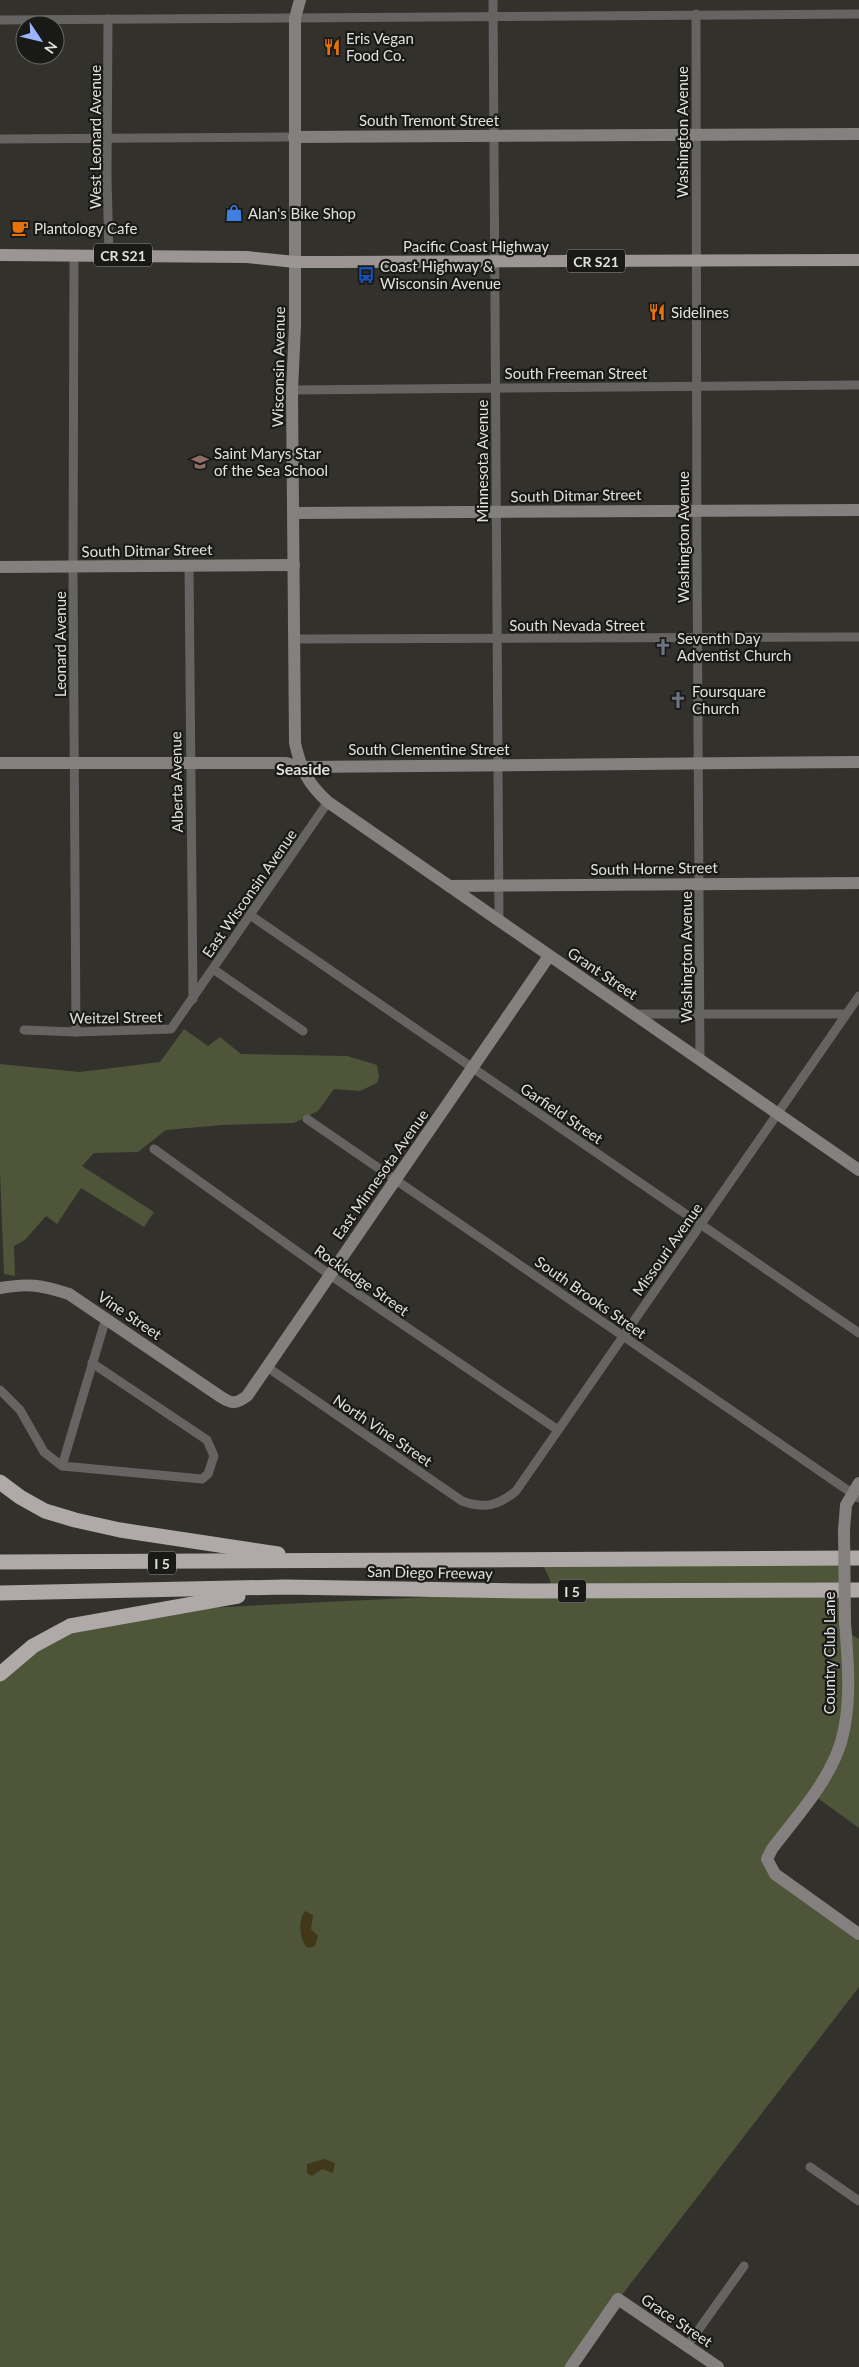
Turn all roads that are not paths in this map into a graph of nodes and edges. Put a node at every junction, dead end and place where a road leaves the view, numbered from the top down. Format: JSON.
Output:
{"nodes":[{"id":1,"x":493,"y":0,"type":"edge"},
{"id":2,"x":296,"y":7,"type":"edge"},
{"id":3,"x":696,"y":14,"type":"junction"},
{"id":4,"x":859,"y":14,"type":"edge"},
{"id":5,"x":492,"y":16,"type":"junction"},
{"id":6,"x":108,"y":19,"type":"junction"},
{"id":7,"x":0,"y":20,"type":"edge"},
{"id":8,"x":859,"y":134,"type":"edge"},
{"id":9,"x":696,"y":135,"type":"junction"},
{"id":10,"x":493,"y":136,"type":"junction"},
{"id":11,"x":294,"y":137,"type":"junction"},
{"id":12,"x":107,"y":138,"type":"junction"},
{"id":13,"x":0,"y":139,"type":"edge"},
{"id":14,"x":0,"y":255,"type":"edge"},
{"id":15,"x":74,"y":255,"type":"junction"},
{"id":16,"x":110,"y":255,"type":"junction"},
{"id":17,"x":696,"y":260,"type":"junction"},
{"id":18,"x":859,"y":260,"type":"edge"},
{"id":19,"x":295,"y":262,"type":"junction"},
{"id":20,"x":494,"y":262,"type":"junction"},
{"id":21,"x":859,"y":385,"type":"edge"},
{"id":22,"x":697,"y":386,"type":"junction"},
{"id":23,"x":495,"y":387,"type":"junction"},
{"id":24,"x":292,"y":390,"type":"junction"},
{"id":25,"x":698,"y":510,"type":"junction"},
{"id":26,"x":859,"y":510,"type":"edge"},
{"id":27,"x":294,"y":512,"type":"junction"},
{"id":28,"x":496,"y":512,"type":"junction"},
{"id":29,"x":189,"y":565,"type":"junction"},
{"id":30,"x":294,"y":565,"type":"junction"},
{"id":31,"x":0,"y":567,"type":"edge"},
{"id":32,"x":73,"y":567,"type":"junction"},
{"id":33,"x":859,"y":637,"type":"edge"},
{"id":34,"x":696,"y":638,"type":"junction"},
{"id":35,"x":294,"y":639,"type":"junction"},
{"id":36,"x":497,"y":639,"type":"junction"},
{"id":37,"x":74,"y":762,"type":"junction"},
{"id":38,"x":859,"y":762,"type":"edge"},
{"id":39,"x":0,"y":763,"type":"edge"},
{"id":40,"x":698,"y":763,"type":"junction"},
{"id":41,"x":189,"y":764,"type":"junction"},
{"id":42,"x":498,"y":765,"type":"junction"},
{"id":43,"x":300,"y":767,"type":"junction"},
{"id":44,"x":328,"y":802,"type":"junction"},
{"id":45,"x":859,"y":883,"type":"edge"},
{"id":46,"x":699,"y":884,"type":"junction"},
{"id":47,"x":450,"y":886,"type":"junction"},
{"id":48,"x":499,"y":886,"type":"junction"},
{"id":49,"x":250,"y":915,"type":"junction"},
{"id":50,"x":499,"y":921,"type":"junction"},
{"id":51,"x":550,"y":956,"type":"junction"},
{"id":52,"x":214,"y":968,"type":"junction"},
{"id":53,"x":859,"y":996,"type":"edge"},
{"id":54,"x":192,"y":999,"type":"junction"},
{"id":55,"x":634,"y":1014,"type":"junction"},
{"id":56,"x":700,"y":1014,"type":"junction"},
{"id":57,"x":846,"y":1014,"type":"junction"},
{"id":58,"x":24,"y":1030,"type":"dead end"},
{"id":59,"x":303,"y":1031,"type":"dead end"},
{"id":60,"x":76,"y":1032,"type":"junction"},
{"id":61,"x":700,"y":1060,"type":"junction"},
{"id":62,"x":472,"y":1068,"type":"junction"},
{"id":63,"x":777,"y":1114,"type":"junction"},
{"id":64,"x":307,"y":1119,"type":"dead end"},
{"id":65,"x":154,"y":1148,"type":"dead end"},
{"id":66,"x":859,"y":1170,"type":"edge"},
{"id":67,"x":396,"y":1178,"type":"junction"},
{"id":68,"x":700,"y":1224,"type":"junction"},
{"id":69,"x":330,"y":1275,"type":"junction"},
{"id":70,"x":0,"y":1288,"type":"edge"},
{"id":71,"x":106,"y":1318,"type":"junction"},
{"id":72,"x":859,"y":1333,"type":"edge"},
{"id":73,"x":624,"y":1335,"type":"junction"},
{"id":74,"x":92,"y":1363,"type":"junction"},
{"id":75,"x":267,"y":1367,"type":"junction"},
{"id":76,"x":0,"y":1390,"type":"edge"},
{"id":77,"x":231,"y":1403,"type":"joint"},
{"id":78,"x":558,"y":1430,"type":"junction"},
{"id":79,"x":62,"y":1466,"type":"junction"},
{"id":80,"x":0,"y":1482,"type":"edge"},
{"id":81,"x":857,"y":1492,"type":"edge"},
{"id":82,"x":488,"y":1507,"type":"joint"},
{"id":83,"x":859,"y":1558,"type":"edge"},
{"id":84,"x":324,"y":1561,"type":"junction"},
{"id":85,"x":0,"y":1562,"type":"edge"},
{"id":86,"x":285,"y":1587,"type":"junction"},
{"id":87,"x":859,"y":1590,"type":"edge"},
{"id":88,"x":0,"y":1593,"type":"edge"},
{"id":89,"x":853,"y":1637,"type":"edge"},
{"id":90,"x":0,"y":1674,"type":"edge"},
{"id":91,"x":859,"y":1934,"type":"edge"},
{"id":92,"x":810,"y":2167,"type":"dead end"},
{"id":93,"x":859,"y":2201,"type":"edge"},
{"id":94,"x":744,"y":2266,"type":"dead end"},
{"id":95,"x":686,"y":2346,"type":"junction"},
{"id":96,"x":570,"y":2367,"type":"edge"},
{"id":97,"x":718,"y":2367,"type":"edge"}],
"edges":[{"from":1,"to":5,"type":"street","name":"Minnesota Avenue"},
{"from":2,"to":5,"type":"street"},
{"from":2,"to":6,"type":"street"},
{"from":2,"to":11,"type":"street","name":"Wisconsin Avenue"},
{"from":3,"to":4,"type":"street"},
{"from":3,"to":5,"type":"street"},
{"from":3,"to":9,"type":"street","name":"Washington Avenue"},
{"from":5,"to":10,"type":"street","name":"Minnesota Avenue"},
{"from":6,"to":7,"type":"street"},
{"from":6,"to":12,"type":"street","name":"West Leonard Avenue"},
{"from":8,"to":9,"type":"street","name":"South Tremont Street"},
{"from":9,"to":10,"type":"street","name":"South Tremont Street"},
{"from":9,"to":17,"type":"street","name":"Washington Avenue"},
{"from":10,"to":11,"type":"street","name":"South Tremont Street"},
{"from":10,"to":20,"type":"street","name":"Minnesota Avenue"},
{"from":11,"to":12,"type":"street","name":"South Tremont Street"},
{"from":11,"to":19,"type":"street","name":"Wisconsin Avenue"},
{"from":12,"to":13,"type":"street","name":"South Tremont Street"},
{"from":12,"to":16,"type":"street","name":"West Leonard Avenue"},
{"from":14,"to":15,"type":"main road","number":"CR S21"},
{"from":15,"to":16,"type":"main road","number":"CR S21"},
{"from":15,"to":32,"type":"street","name":"Leonard Avenue"},
{"from":16,"to":19,"type":"main road","number":"CR S21"},
{"from":17,"to":18,"type":"main road","name":"Pacific Coast Highway","number":"CR S21"},
{"from":17,"to":20,"type":"main road","name":"Pacific Coast Highway","number":"CR S21"},
{"from":17,"to":22,"type":"street","name":"Washington Avenue"},
{"from":19,"to":20,"type":"main road","name":"Pacific Coast Highway","number":"CR S21"},
{"from":19,"to":24,"type":"street","name":"Wisconsin Avenue"},
{"from":20,"to":23,"type":"street","name":"Minnesota Avenue"},
{"from":21,"to":22,"type":"street","name":"South Freeman Street"},
{"from":22,"to":23,"type":"street","name":"South Freeman Street"},
{"from":22,"to":25,"type":"street","name":"Washington Avenue"},
{"from":23,"to":24,"type":"street","name":"South Freeman Street"},
{"from":23,"to":28,"type":"street","name":"Minnesota Avenue"},
{"from":24,"to":27,"type":"street","name":"Wisconsin Avenue"},
{"from":25,"to":26,"type":"street","name":"South Ditmar Street"},
{"from":25,"to":28,"type":"street","name":"South Ditmar Street"},
{"from":25,"to":34,"type":"street","name":"Washington Avenue"},
{"from":27,"to":28,"type":"street","name":"South Ditmar Street"},
{"from":27,"to":30,"type":"street","name":"Wisconsin Avenue"},
{"from":28,"to":36,"type":"street","name":"Minnesota Avenue"},
{"from":29,"to":30,"type":"street","name":"South Ditmar Street"},
{"from":29,"to":32,"type":"street","name":"South Ditmar Street"},
{"from":29,"to":41,"type":"street","name":"Alberta Avenue"},
{"from":30,"to":35,"type":"street","name":"Wisconsin Avenue"},
{"from":31,"to":32,"type":"street","name":"South Ditmar Street"},
{"from":32,"to":37,"type":"street","name":"Leonard Avenue"},
{"from":33,"to":34,"type":"street","name":"South Nevada Street"},
{"from":34,"to":36,"type":"street","name":"South Nevada Street"},
{"from":34,"to":40,"type":"street","name":"Washington Avenue"},
{"from":35,"to":36,"type":"street","name":"South Nevada Street"},
{"from":35,"to":43,"type":"street","name":"Wisconsin Avenue"},
{"from":36,"to":42,"type":"street","name":"Minnesota Avenue"},
{"from":37,"to":39,"type":"street","name":"South Clementine Street"},
{"from":37,"to":41,"type":"street","name":"South Clementine Street"},
{"from":37,"to":60,"type":"street","name":"Leonard Avenue"},
{"from":38,"to":40,"type":"street","name":"South Clementine Street"},
{"from":40,"to":42,"type":"street","name":"South Clementine Street"},
{"from":40,"to":46,"type":"street","name":"Washington Avenue"},
{"from":41,"to":43,"type":"street","name":"South Clementine Street"},
{"from":41,"to":54,"type":"street","name":"Alberta Avenue"},
{"from":42,"to":43,"type":"street","name":"South Clementine Street"},
{"from":42,"to":48,"type":"street","name":"Minnesota Avenue"},
{"from":43,"to":44,"type":"street","name":"Wisconsin Avenue"},
{"from":44,"to":47,"type":"street","name":"Grant Street"},
{"from":44,"to":49,"type":"street","name":"East Wisconsin Avenue"},
{"from":45,"to":46,"type":"street","name":"South Horne Street"},
{"from":46,"to":48,"type":"street","name":"South Horne Street"},
{"from":46,"to":56,"type":"street","name":"Washington Avenue"},
{"from":47,"to":48,"type":"street","name":"South Horne Street"},
{"from":47,"to":50,"type":"street","name":"Grant Street"},
{"from":48,"to":50,"type":"street","name":"Minnesota Avenue"},
{"from":49,"to":52,"type":"street","name":"East Wisconsin Avenue"},
{"from":49,"to":62,"type":"street","name":"Garfield Street"},
{"from":50,"to":51,"type":"street","name":"Grant Street"},
{"from":51,"to":55,"type":"street","name":"Grant Street"},
{"from":51,"to":62,"type":"street","name":"East Minnesota Avenue"},
{"from":52,"to":54,"type":"street","name":"East Wisconsin Avenue"},
{"from":52,"to":59,"type":"street"},
{"from":53,"to":57,"type":"street","name":"Missouri Avenue"},
{"from":54,"to":60,"type":"street","name":"Weitzel Street"},
{"from":55,"to":56,"type":"street"},
{"from":55,"to":61,"type":"street","name":"Grant Street"},
{"from":56,"to":57,"type":"street"},
{"from":56,"to":61,"type":"street","name":"Washington Avenue"},
{"from":57,"to":63,"type":"street","name":"Missouri Avenue"},
{"from":58,"to":60,"type":"street","name":"Weitzel Street"},
{"from":61,"to":63,"type":"street","name":"Grant Street"},
{"from":62,"to":67,"type":"street","name":"East Minnesota Avenue"},
{"from":62,"to":68,"type":"street","name":"Garfield Street"},
{"from":63,"to":66,"type":"street","name":"Grant Street"},
{"from":63,"to":68,"type":"street","name":"Missouri Avenue"},
{"from":64,"to":67,"type":"street","name":"South Brooks Street"},
{"from":65,"to":69,"type":"street","name":"Rockledge Street"},
{"from":67,"to":69,"type":"street","name":"East Minnesota Avenue"},
{"from":67,"to":73,"type":"street","name":"South Brooks Street"},
{"from":68,"to":72,"type":"street","name":"Garfield Street"},
{"from":68,"to":73,"type":"street","name":"Missouri Avenue"},
{"from":69,"to":75,"type":"street","name":"East Minnesota Avenue"},
{"from":69,"to":78,"type":"street","name":"Rockledge Street"},
{"from":70,"to":71,"type":"street","name":"Vine Street"},
{"from":71,"to":74,"type":"street"},
{"from":71,"to":77,"type":"street","name":"Vine Street"},
{"from":73,"to":78,"type":"street","name":"Missouri Avenue"},
{"from":73,"to":81,"type":"street","name":"South Brooks Street"},
{"from":74,"to":79,"type":"street"},
{"from":74,"to":79,"type":"street"},
{"from":75,"to":77,"type":"street","name":"East Minnesota Avenue"},
{"from":75,"to":82,"type":"street","name":"North Vine Street"},
{"from":76,"to":79,"type":"street"},
{"from":78,"to":82,"type":"street","name":"Missouri Avenue"},
{"from":80,"to":84,"type":"highway"},
{"from":81,"to":89,"type":"street","name":"Country Club Lane","bridge":true},
{"from":83,"to":84,"type":"highway","name":"San Diego Freeway","number":"I 5"},
{"from":84,"to":85,"type":"highway","name":"San Diego Freeway","number":"I 5"},
{"from":86,"to":87,"type":"highway","name":"San Diego Freeway","number":"I 5"},
{"from":86,"to":88,"type":"highway","name":"San Diego Freeway","number":"I 5"},
{"from":86,"to":90,"type":"highway"},
{"from":89,"to":91,"type":"street","name":"Country Club Lane"},
{"from":92,"to":93,"type":"street"},
{"from":94,"to":95,"type":"street"},
{"from":95,"to":96,"type":"street","name":"Grace Street"},
{"from":95,"to":97,"type":"street","name":"Grace Street"}]}
